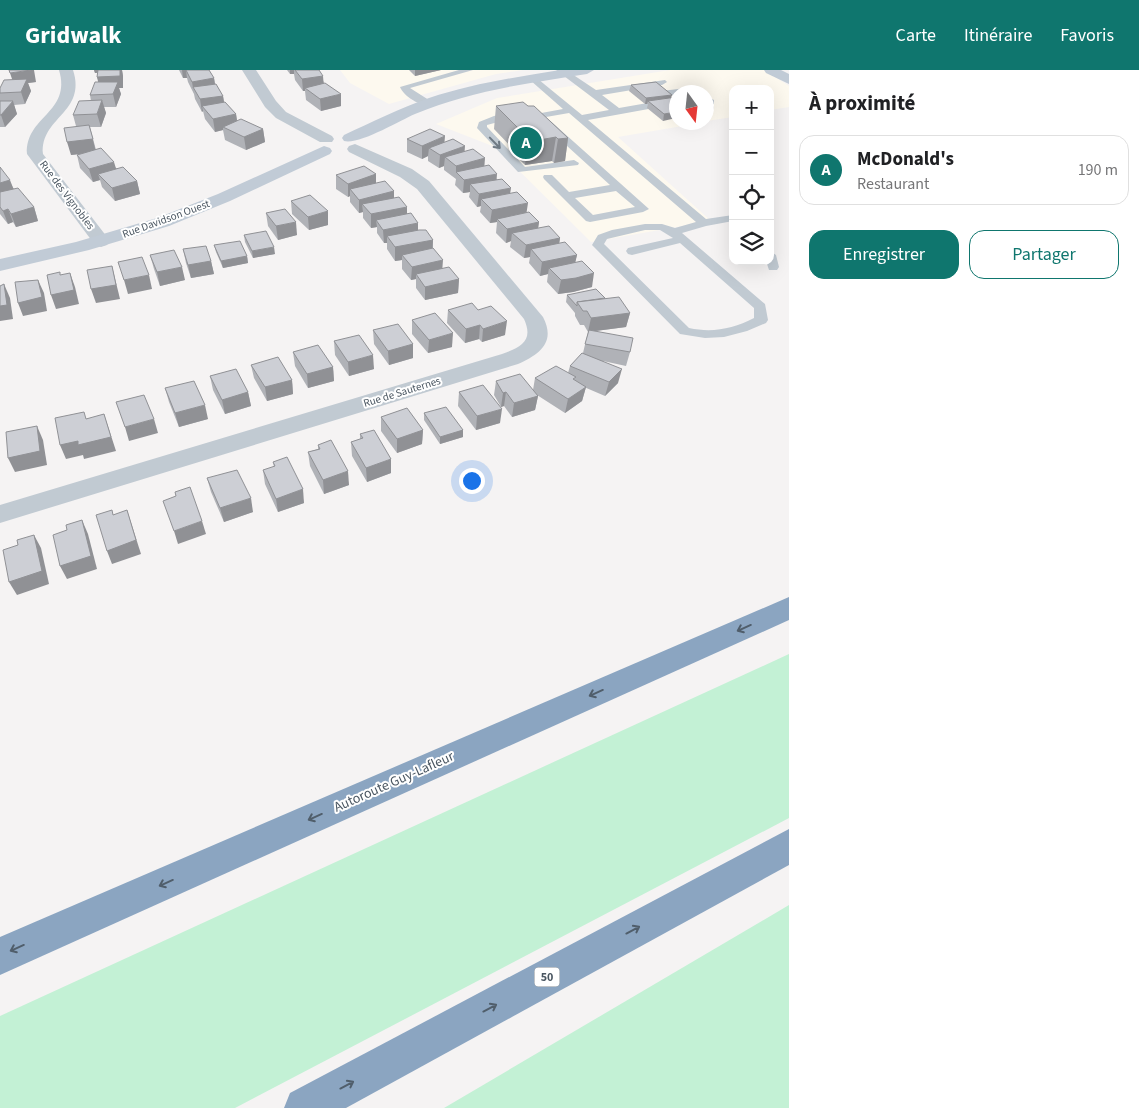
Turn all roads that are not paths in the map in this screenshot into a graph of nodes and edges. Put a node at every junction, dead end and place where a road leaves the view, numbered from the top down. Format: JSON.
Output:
{"nodes":[{"id":1,"x":66,"y":70,"type":"edge"},
{"id":2,"x":249,"y":70,"type":"edge"},
{"id":3,"x":469,"y":70,"type":"edge"},
{"id":4,"x":587,"y":70,"type":"edge"},
{"id":5,"x":771,"y":70,"type":"edge"},
{"id":6,"x":648,"y":71,"type":"edge"},
{"id":7,"x":563,"y":72,"type":"edge"},
{"id":8,"x":533,"y":78,"type":"junction"},
{"id":9,"x":789,"y":80,"type":"edge"},
{"id":10,"x":662,"y":82,"type":"junction"},
{"id":11,"x":669,"y":88,"type":"edge"},
{"id":12,"x":594,"y":94,"type":"junction"},
{"id":13,"x":662,"y":94,"type":"edge"},
{"id":14,"x":669,"y":94,"type":"edge"},
{"id":15,"x":669,"y":97,"type":"edge"},
{"id":16,"x":638,"y":98,"type":"edge"},
{"id":17,"x":606,"y":103,"type":"junction"},
{"id":18,"x":430,"y":104,"type":"junction"},
{"id":19,"x":571,"y":110,"type":"junction"},
{"id":20,"x":616,"y":111,"type":"junction"},
{"id":21,"x":542,"y":118,"type":"junction"},
{"id":22,"x":580,"y":118,"type":"junction"},
{"id":23,"x":550,"y":140,"type":"edge"},
{"id":24,"x":352,"y":143,"type":"junction"},
{"id":25,"x":325,"y":145,"type":"junction"},
{"id":26,"x":562,"y":152,"type":"edge"},
{"id":27,"x":625,"y":157,"type":"junction"},
{"id":28,"x":574,"y":163,"type":"junction"},
{"id":29,"x":592,"y":163,"type":"junction"},
{"id":30,"x":522,"y":170,"type":"junction"},
{"id":31,"x":548,"y":177,"type":"junction"},
{"id":32,"x":619,"y":187,"type":"junction"},
{"id":33,"x":567,"y":196,"type":"junction"},
{"id":34,"x":729,"y":219,"type":"edge"},
{"id":35,"x":704,"y":223,"type":"junction"},
{"id":36,"x":678,"y":236,"type":"junction"},
{"id":37,"x":101,"y":241,"type":"junction"},
{"id":38,"x":632,"y":251,"type":"dead end"},
{"id":39,"x":0,"y":265,"type":"edge"},
{"id":40,"x":0,"y":514,"type":"edge"},
{"id":41,"x":789,"y":608,"type":"edge"},
{"id":42,"x":789,"y":846,"type":"edge"},
{"id":43,"x":0,"y":956,"type":"edge"},
{"id":44,"x":304,"y":1108,"type":"edge"}],
"edges":[{"from":1,"to":37,"type":"street","name":"Rue des Vignobles"},
{"from":2,"to":25,"type":"street"},
{"from":3,"to":18,"type":"lane"},
{"from":4,"to":7,"type":"street","name":"Rue Davidson Ouest"},
{"from":5,"to":9,"type":"street"},
{"from":6,"to":10,"type":"lane"},
{"from":7,"to":8,"type":"street","name":"Rue Davidson Ouest"},
{"from":7,"to":12,"type":"lane"},
{"from":8,"to":18,"type":"street","name":"Rue Davidson Ouest"},
{"from":8,"to":19,"type":"lane"},
{"from":10,"to":11,"type":"lane"},
{"from":10,"to":12,"type":"lane"},
{"from":12,"to":17,"type":"lane"},
{"from":13,"to":14,"type":"lane"},
{"from":15,"to":20,"type":"lane"},
{"from":16,"to":17,"type":"lane"},
{"from":17,"to":20,"type":"lane"},
{"from":18,"to":24,"type":"street","name":"Rue Davidson Ouest"},
{"from":19,"to":21,"type":"lane"},
{"from":19,"to":22,"type":"lane"},
{"from":20,"to":22,"type":"lane"},
{"from":21,"to":23,"type":"lane"},
{"from":21,"to":29,"type":"lane"},
{"from":21,"to":30,"type":"lane","one_way":true},
{"from":22,"to":27,"type":"lane"},
{"from":24,"to":25,"type":"street","name":"Rue Davidson Ouest"},
{"from":24,"to":40,"type":"street","name":"Rue de Sauternes"},
{"from":25,"to":37,"type":"street","name":"Rue Davidson Ouest"},
{"from":26,"to":28,"type":"lane"},
{"from":27,"to":29,"type":"lane"},
{"from":27,"to":35,"type":"lane"},
{"from":28,"to":30,"type":"lane"},
{"from":28,"to":31,"type":"lane"},
{"from":29,"to":32,"type":"lane"},
{"from":30,"to":31,"type":"lane"},
{"from":31,"to":33,"type":"lane"},
{"from":32,"to":33,"type":"lane"},
{"from":32,"to":33,"type":"lane"},
{"from":34,"to":35,"type":"lane"},
{"from":35,"to":36,"type":"lane"},
{"from":36,"to":36,"type":"lane"},
{"from":36,"to":38,"type":"lane"},
{"from":37,"to":39,"type":"street","name":"Rue Davidson Ouest"},
{"from":41,"to":43,"type":"highway","name":"Autoroute Guy-Lafleur","one_way":true},
{"from":44,"to":42,"type":"highway","number":"50","one_way":true}]}
